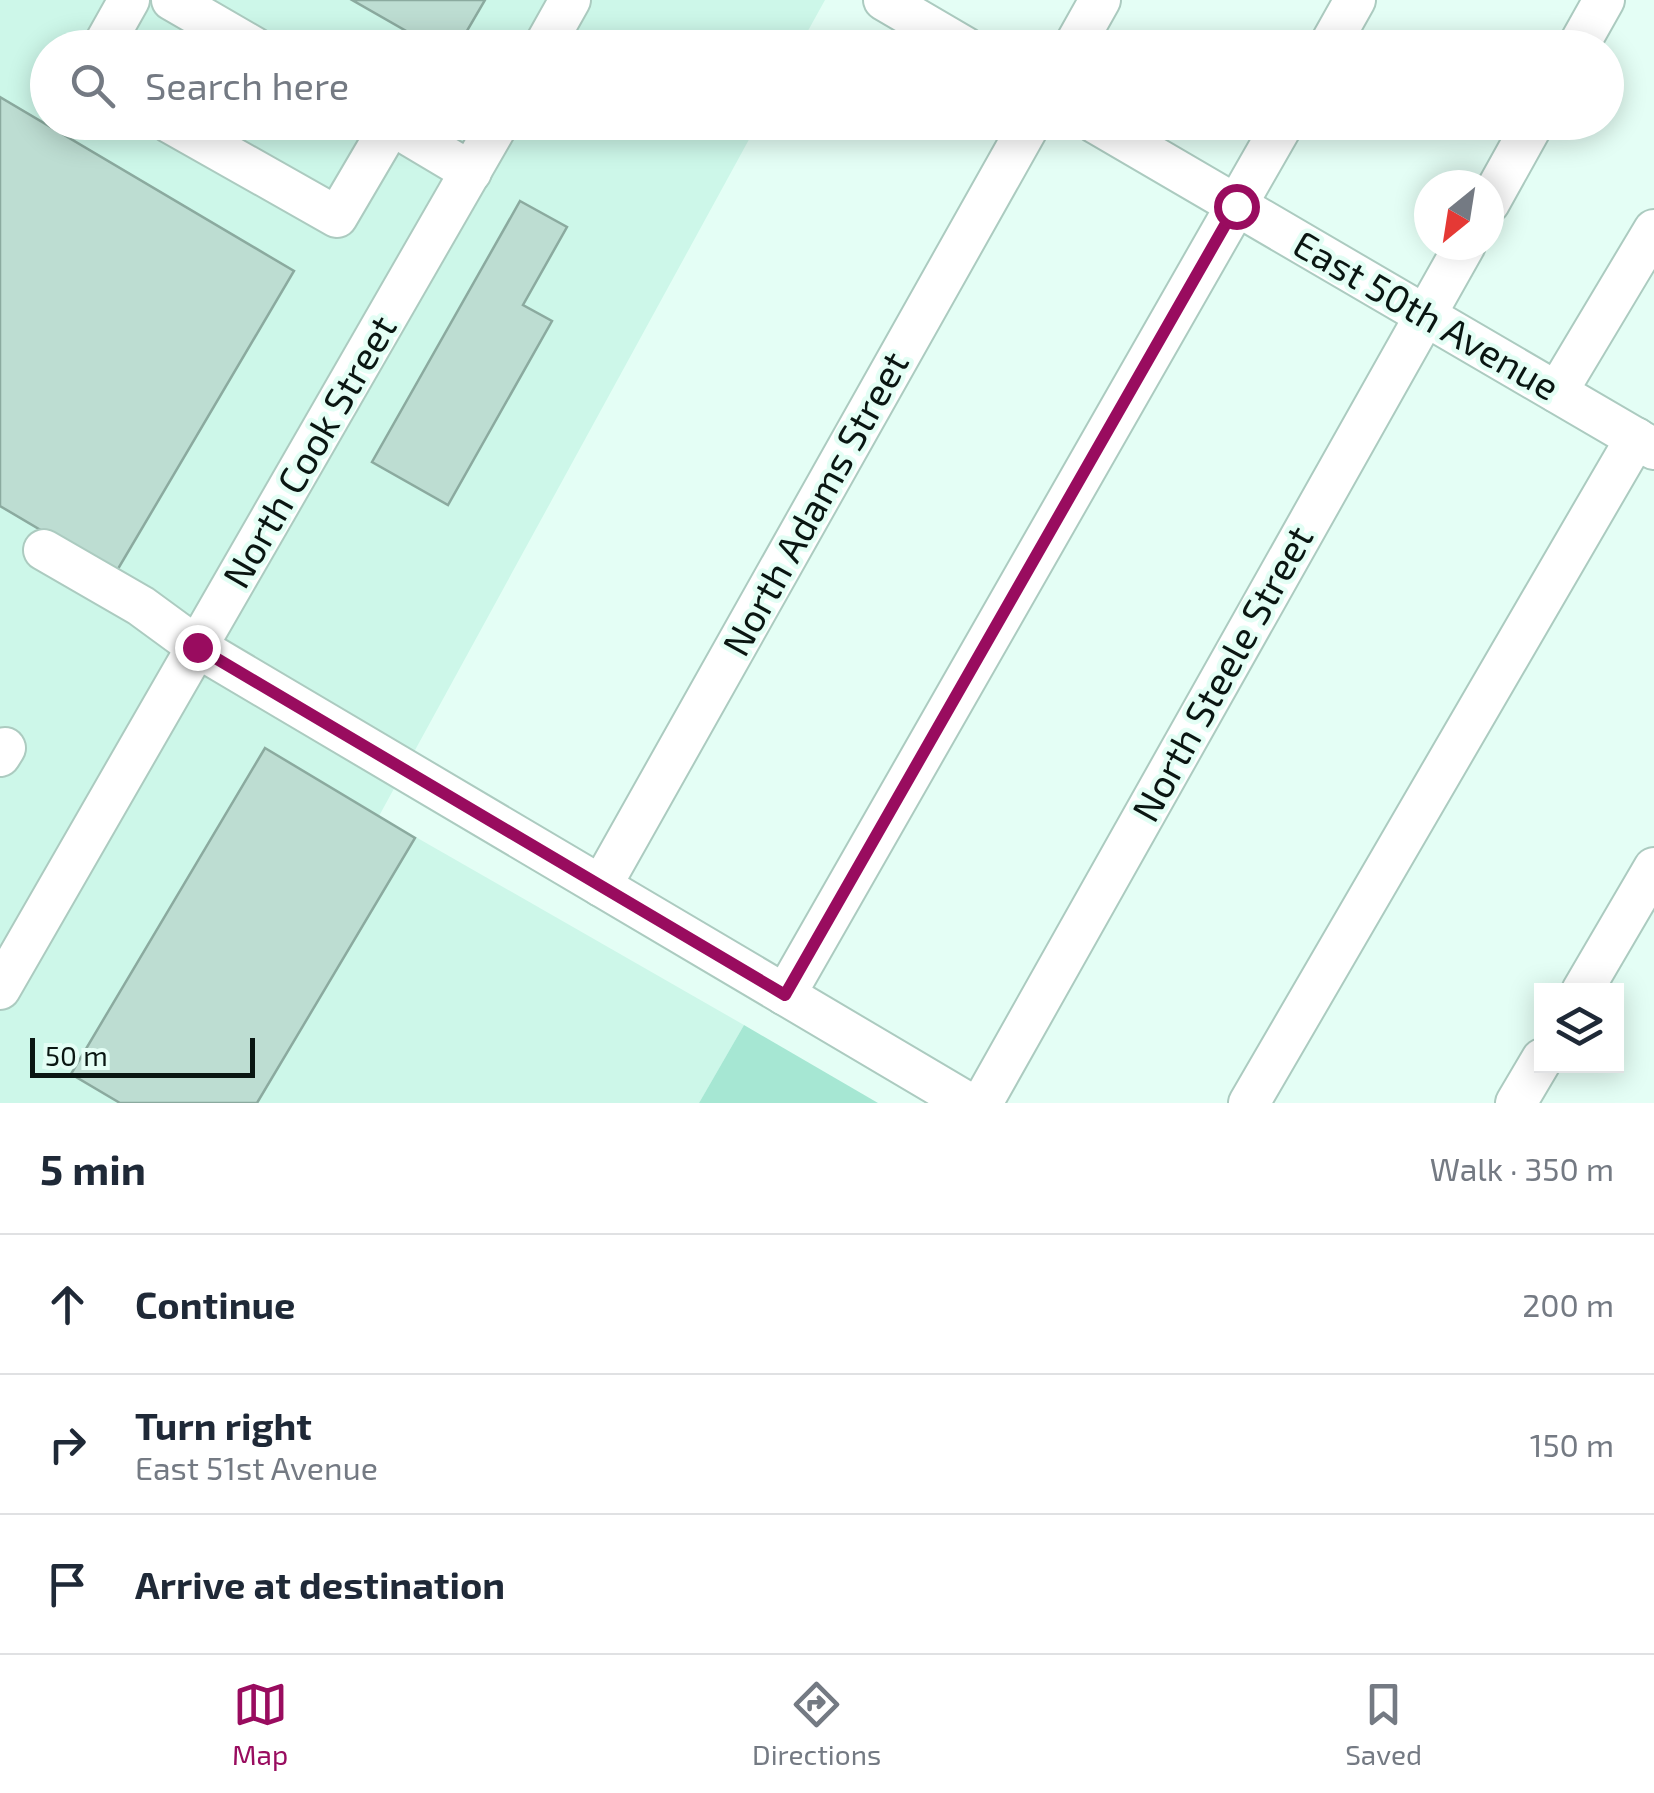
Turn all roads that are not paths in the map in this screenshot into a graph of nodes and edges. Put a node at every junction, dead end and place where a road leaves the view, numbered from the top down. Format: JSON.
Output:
{"nodes":[{"id":1,"x":129,"y":0,"type":"edge"},
{"id":2,"x":172,"y":0,"type":"edge"},
{"id":3,"x":570,"y":0,"type":"edge"},
{"id":4,"x":884,"y":0,"type":"edge"},
{"id":5,"x":1100,"y":0,"type":"edge"},
{"id":6,"x":1355,"y":0,"type":"edge"},
{"id":7,"x":1604,"y":0,"type":"edge"},
{"id":8,"x":112,"y":30,"type":"edge"},
{"id":9,"x":224,"y":30,"type":"edge"},
{"id":10,"x":553,"y":30,"type":"edge"},
{"id":11,"x":935,"y":30,"type":"edge"},
{"id":12,"x":1083,"y":30,"type":"edge"},
{"id":13,"x":1338,"y":30,"type":"edge"},
{"id":14,"x":1587,"y":30,"type":"edge"},
{"id":15,"x":201,"y":140,"type":"edge"},
{"id":16,"x":380,"y":140,"type":"edge"},
{"id":17,"x":416,"y":140,"type":"edge"},
{"id":18,"x":490,"y":140,"type":"edge"},
{"id":19,"x":1021,"y":140,"type":"edge"},
{"id":20,"x":1124,"y":140,"type":"edge"},
{"id":21,"x":1274,"y":140,"type":"edge"},
{"id":22,"x":1524,"y":140,"type":"edge"},
{"id":23,"x":471,"y":172,"type":"junction"},
{"id":24,"x":1504,"y":175,"type":"edge"},
{"id":25,"x":1236,"y":206,"type":"junction"},
{"id":26,"x":1654,"y":230,"type":"edge"},
{"id":27,"x":1457,"y":260,"type":"edge"},
{"id":28,"x":1425,"y":316,"type":"junction"},
{"id":29,"x":1558,"y":392,"type":"junction"},
{"id":30,"x":1645,"y":444,"type":"edge"},
{"id":31,"x":44,"y":550,"type":"dead end"},
{"id":32,"x":197,"y":647,"type":"junction"},
{"id":33,"x":1654,"y":868,"type":"edge"},
{"id":34,"x":601,"y":886,"type":"junction"},
{"id":35,"x":1586,"y":983,"type":"edge"},
{"id":36,"x":1,"y":986,"type":"edge"},
{"id":37,"x":785,"y":995,"type":"junction"},
{"id":38,"x":1534,"y":1073,"type":"edge"},
{"id":39,"x":968,"y":1103,"type":"edge"},
{"id":40,"x":982,"y":1103,"type":"edge"},
{"id":41,"x":1248,"y":1103,"type":"edge"},
{"id":42,"x":1516,"y":1103,"type":"edge"}],
"edges":[{"from":1,"to":8,"type":"street"},
{"from":2,"to":9,"type":"street"},
{"from":3,"to":10,"type":"street"},
{"from":4,"to":11,"type":"street"},
{"from":5,"to":12,"type":"street"},
{"from":6,"to":13,"type":"street"},
{"from":7,"to":14,"type":"street"},
{"from":15,"to":16,"type":"street"},
{"from":17,"to":23,"type":"street"},
{"from":18,"to":23,"type":"street","name":"North Cook Street"},
{"from":19,"to":34,"type":"street","name":"North Adams Street"},
{"from":20,"to":25,"type":"street","name":"East 50th Avenue"},
{"from":21,"to":25,"type":"street"},
{"from":22,"to":24,"type":"street"},
{"from":23,"to":32,"type":"street","name":"North Cook Street"},
{"from":25,"to":28,"type":"street","name":"East 50th Avenue"},
{"from":25,"to":37,"type":"street"},
{"from":26,"to":29,"type":"street"},
{"from":27,"to":28,"type":"street","name":"North Steele Street"},
{"from":28,"to":29,"type":"street","name":"East 50th Avenue"},
{"from":28,"to":40,"type":"street","name":"North Steele Street"},
{"from":29,"to":30,"type":"street","name":"East 50th Avenue"},
{"from":30,"to":41,"type":"street"},
{"from":31,"to":32,"type":"street"},
{"from":32,"to":34,"type":"street"},
{"from":32,"to":36,"type":"street","name":"North Cook Street"},
{"from":33,"to":35,"type":"street"},
{"from":34,"to":37,"type":"street"},
{"from":37,"to":39,"type":"street"},
{"from":38,"to":42,"type":"street"}]}
